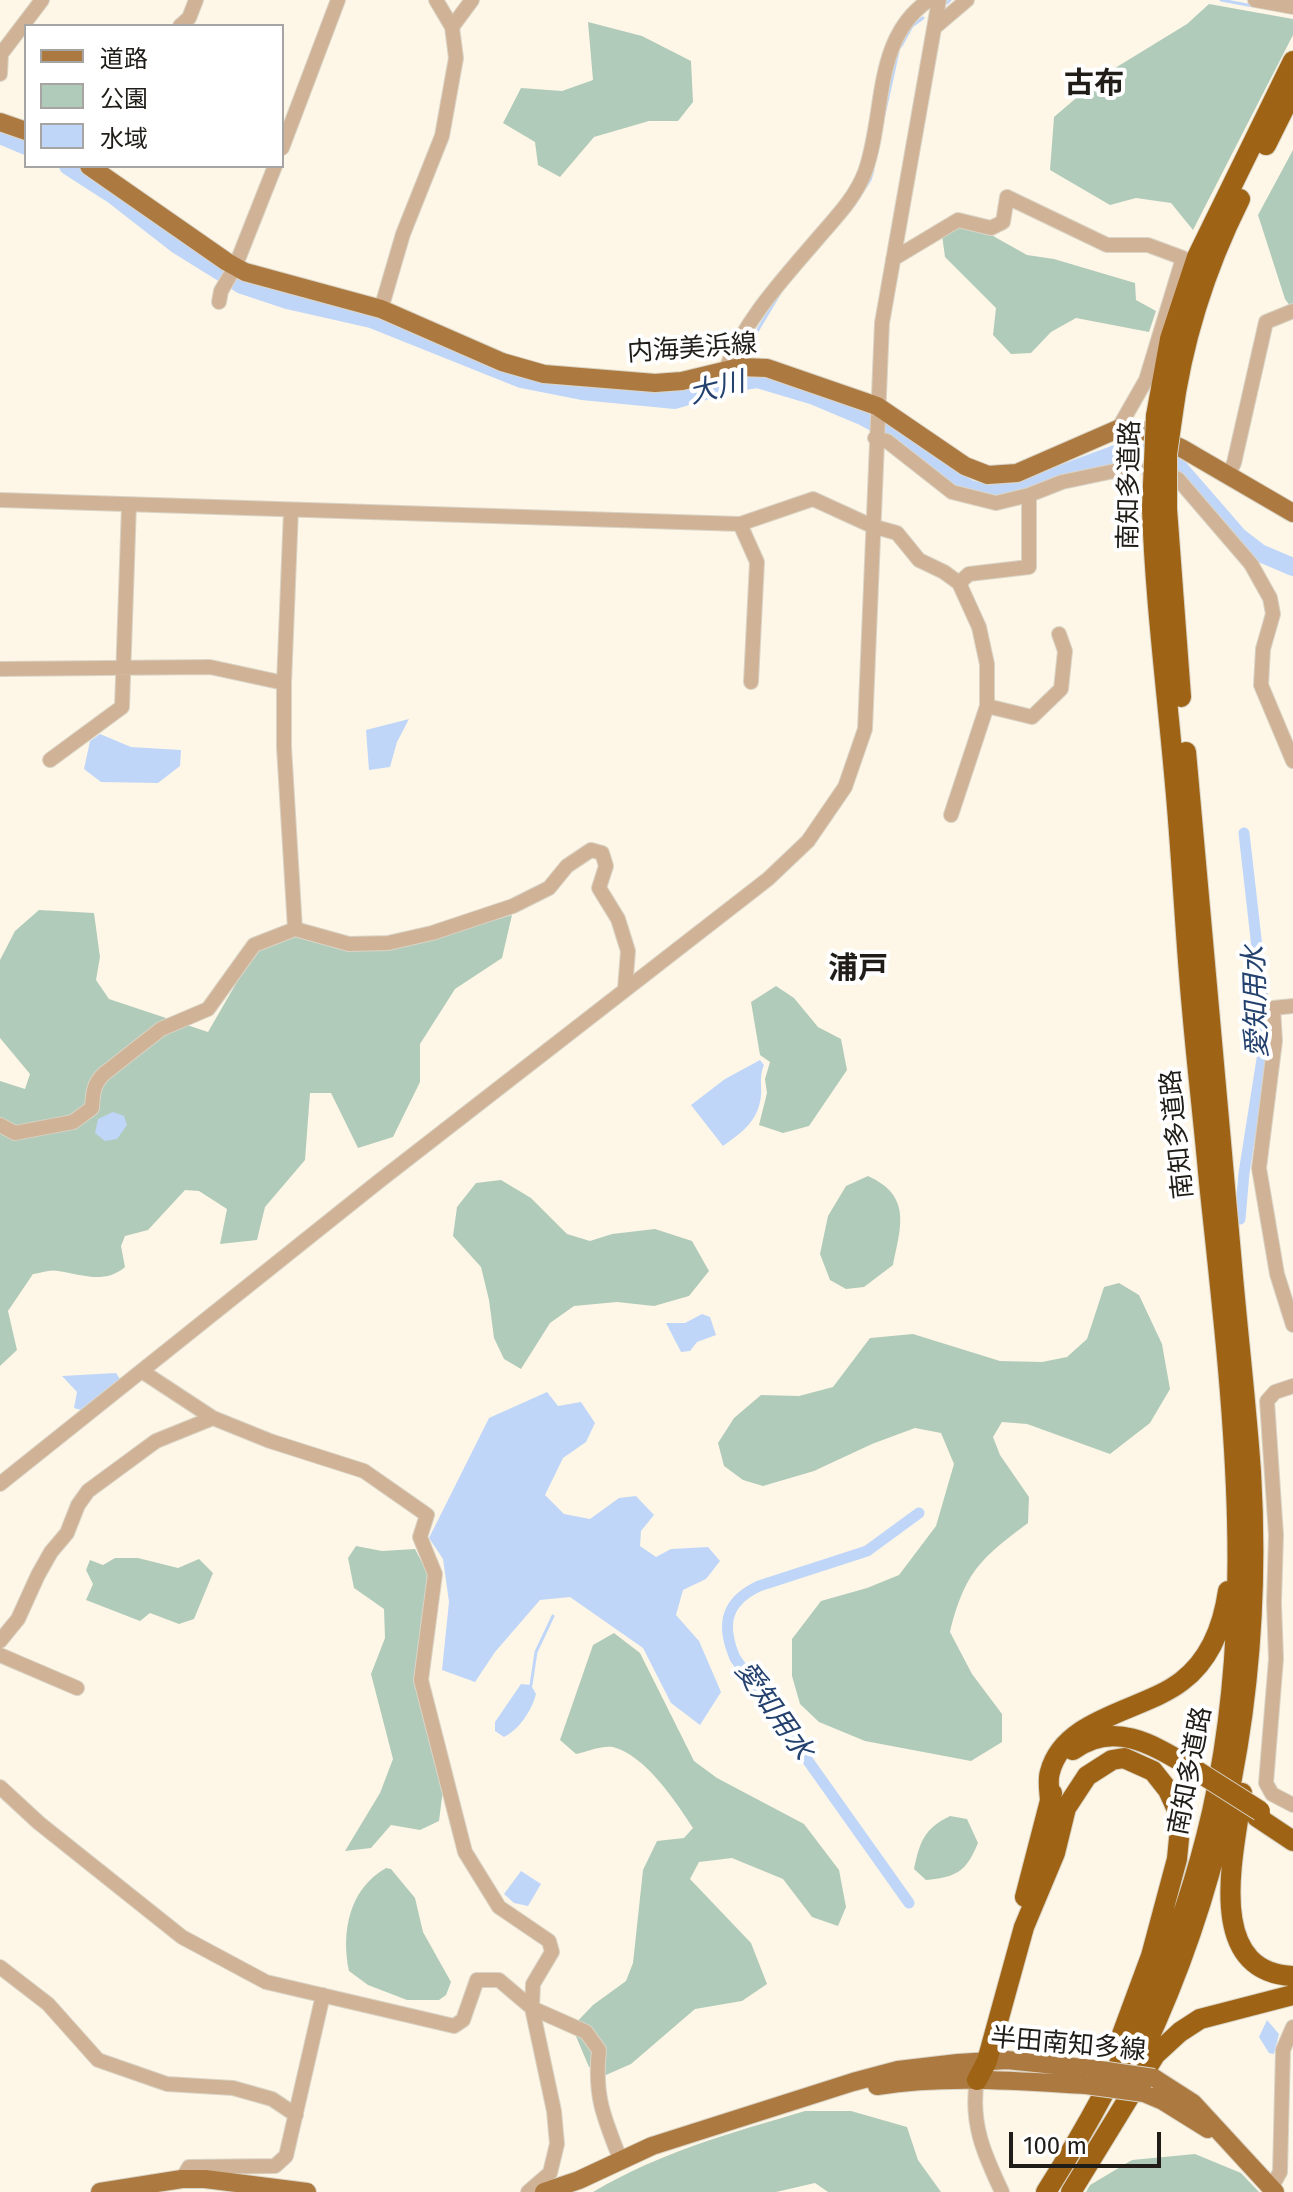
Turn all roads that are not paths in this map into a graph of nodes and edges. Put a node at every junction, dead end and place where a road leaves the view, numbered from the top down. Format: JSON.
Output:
{"nodes":[{"id":1,"x":42,"y":0,"type":"edge"},
{"id":2,"x":196,"y":0,"type":"edge"},
{"id":3,"x":338,"y":0,"type":"edge"},
{"id":4,"x":436,"y":0,"type":"edge"},
{"id":5,"x":472,"y":0,"type":"edge"},
{"id":6,"x":929,"y":0,"type":"edge"},
{"id":7,"x":939,"y":0,"type":"edge"},
{"id":8,"x":967,"y":0,"type":"edge"},
{"id":9,"x":1255,"y":0,"type":"edge"},
{"id":10,"x":1293,"y":7,"type":"edge"},
{"id":11,"x":182,"y":24,"type":"edge"},
{"id":12,"x":452,"y":27,"type":"junction"},
{"id":13,"x":934,"y":28,"type":"junction"},
{"id":14,"x":1293,"y":61,"type":"edge"},
{"id":15,"x":0,"y":74,"type":"edge"},
{"id":16,"x":1293,"y":91,"type":"edge"},
{"id":17,"x":0,"y":122,"type":"edge"},
{"id":18,"x":24,"y":130,"type":"edge"},
{"id":19,"x":284,"y":143,"type":"edge"},
{"id":20,"x":92,"y":168,"type":"edge"},
{"id":21,"x":274,"y":168,"type":"edge"},
{"id":22,"x":893,"y":259,"type":"junction"},
{"id":23,"x":231,"y":274,"type":"junction"},
{"id":24,"x":219,"y":302,"type":"dead end"},
{"id":25,"x":381,"y":309,"type":"junction"},
{"id":26,"x":1293,"y":311,"type":"edge"},
{"id":27,"x":725,"y":371,"type":"junction"},
{"id":28,"x":876,"y":411,"type":"junction"},
{"id":29,"x":1164,"y":417,"type":"junction"},
{"id":30,"x":1118,"y":429,"type":"junction"},
{"id":31,"x":876,"y":435,"type":"junction"},
{"id":32,"x":1228,"y":475,"type":"junction"},
{"id":33,"x":1029,"y":495,"type":"junction"},
{"id":34,"x":0,"y":500,"type":"edge"},
{"id":35,"x":129,"y":505,"type":"junction"},
{"id":36,"x":1159,"y":508,"type":"junction"},
{"id":37,"x":291,"y":510,"type":"junction"},
{"id":38,"x":1293,"y":513,"type":"edge"},
{"id":39,"x":740,"y":524,"type":"junction"},
{"id":40,"x":872,"y":526,"type":"junction"},
{"id":41,"x":959,"y":583,"type":"junction"},
{"id":42,"x":1059,"y":634,"type":"dead end"},
{"id":43,"x":124,"y":668,"type":"junction"},
{"id":44,"x":0,"y":669,"type":"edge"},
{"id":45,"x":751,"y":682,"type":"dead end"},
{"id":46,"x":284,"y":683,"type":"junction"},
{"id":47,"x":987,"y":706,"type":"junction"},
{"id":48,"x":50,"y":760,"type":"dead end"},
{"id":49,"x":1293,"y":761,"type":"edge"},
{"id":50,"x":951,"y":815,"type":"dead end"},
{"id":51,"x":295,"y":929,"type":"junction"},
{"id":52,"x":625,"y":989,"type":"junction"},
{"id":53,"x":1293,"y":1006,"type":"edge"},
{"id":54,"x":0,"y":1125,"type":"edge"},
{"id":55,"x":1293,"y":1325,"type":"edge"},
{"id":56,"x":143,"y":1372,"type":"junction"},
{"id":57,"x":1228,"y":1383,"type":"junction"},
{"id":58,"x":1293,"y":1386,"type":"edge"},
{"id":59,"x":213,"y":1418,"type":"junction"},
{"id":60,"x":0,"y":1484,"type":"edge"},
{"id":61,"x":0,"y":1641,"type":"edge"},
{"id":62,"x":0,"y":1655,"type":"edge"},
{"id":63,"x":1248,"y":1674,"type":"junction"},
{"id":64,"x":77,"y":1688,"type":"dead end"},
{"id":65,"x":0,"y":1787,"type":"edge"},
{"id":66,"x":1058,"y":1805,"type":"junction"},
{"id":67,"x":1293,"y":1805,"type":"edge"},
{"id":68,"x":1258,"y":1814,"type":"junction"},
{"id":69,"x":1293,"y":1833,"type":"edge"},
{"id":70,"x":1293,"y":1841,"type":"edge"},
{"id":71,"x":0,"y":1967,"type":"edge"},
{"id":72,"x":1293,"y":1976,"type":"edge"},
{"id":73,"x":323,"y":1995,"type":"junction"},
{"id":74,"x":1293,"y":1995,"type":"edge"},
{"id":75,"x":532,"y":2008,"type":"junction"},
{"id":76,"x":1293,"y":2027,"type":"edge"},
{"id":77,"x":980,"y":2068,"type":"junction"},
{"id":78,"x":296,"y":2115,"type":"junction"},
{"id":79,"x":1086,"y":2129,"type":"junction"},
{"id":80,"x":1287,"y":2148,"type":"edge"},
{"id":81,"x":621,"y":2161,"type":"junction"},
{"id":82,"x":182,"y":2179,"type":"junction"},
{"id":83,"x":1273,"y":2190,"type":"edge"},
{"id":84,"x":100,"y":2192,"type":"edge"},
{"id":85,"x":307,"y":2192,"type":"edge"},
{"id":86,"x":528,"y":2192,"type":"edge"},
{"id":87,"x":544,"y":2192,"type":"edge"},
{"id":88,"x":1002,"y":2192,"type":"edge"},
{"id":89,"x":1046,"y":2192,"type":"edge"},
{"id":90,"x":1061,"y":2192,"type":"edge"},
{"id":91,"x":1071,"y":2192,"type":"edge"}],
"edges":[{"from":1,"to":15,"type":"street"},
{"from":2,"to":11,"type":"street"},
{"from":3,"to":19,"type":"street"},
{"from":4,"to":12,"type":"street"},
{"from":5,"to":12,"type":"street"},
{"from":6,"to":27,"type":"street"},
{"from":7,"to":13,"type":"street"},
{"from":8,"to":13,"type":"street"},
{"from":9,"to":10,"type":"street"},
{"from":12,"to":25,"type":"street"},
{"from":13,"to":22,"type":"street"},
{"from":14,"to":29,"type":"highway","name":"南知多道路"},
{"from":16,"to":29,"type":"highway","name":"南知多道路"},
{"from":17,"to":18,"type":"main road"},
{"from":20,"to":23,"type":"main road","name":"内海美浜線"},
{"from":21,"to":23,"type":"street"},
{"from":22,"to":28,"type":"street"},
{"from":22,"to":30,"type":"street"},
{"from":23,"to":24,"type":"street"},
{"from":23,"to":25,"type":"main road","name":"内海美浜線"},
{"from":25,"to":27,"type":"main road","name":"内海美浜線"},
{"from":26,"to":32,"type":"street"},
{"from":27,"to":28,"type":"main road","name":"内海美浜線"},
{"from":28,"to":30,"type":"main road","name":"内海美浜線"},
{"from":28,"to":31,"type":"street"},
{"from":29,"to":36,"type":"highway","name":"南知多道路","bridge":true},
{"from":30,"to":32,"type":"main road"},
{"from":31,"to":33,"type":"street"},
{"from":31,"to":40,"type":"street"},
{"from":32,"to":38,"type":"main road"},
{"from":33,"to":41,"type":"street"},
{"from":33,"to":49,"type":"street"},
{"from":34,"to":35,"type":"street"},
{"from":35,"to":37,"type":"street"},
{"from":35,"to":43,"type":"street"},
{"from":36,"to":57,"type":"highway","name":"南知多道路"},
{"from":36,"to":63,"type":"highway","name":"南知多道路"},
{"from":37,"to":39,"type":"street"},
{"from":37,"to":46,"type":"street"},
{"from":39,"to":40,"type":"street"},
{"from":39,"to":45,"type":"street"},
{"from":40,"to":41,"type":"street"},
{"from":40,"to":52,"type":"street"},
{"from":41,"to":47,"type":"street"},
{"from":42,"to":47,"type":"street"},
{"from":43,"to":44,"type":"street"},
{"from":43,"to":46,"type":"street"},
{"from":43,"to":48,"type":"street"},
{"from":46,"to":51,"type":"street"},
{"from":47,"to":50,"type":"street"},
{"from":51,"to":52,"type":"street"},
{"from":51,"to":54,"type":"street"},
{"from":52,"to":56,"type":"street"},
{"from":53,"to":55,"type":"street"},
{"from":56,"to":59,"type":"street"},
{"from":56,"to":60,"type":"street"},
{"from":57,"to":66,"type":"highway"},
{"from":57,"to":79,"type":"highway","name":"南知多道路"},
{"from":58,"to":67,"type":"street"},
{"from":59,"to":61,"type":"street"},
{"from":59,"to":75,"type":"street"},
{"from":62,"to":64,"type":"street"},
{"from":63,"to":72,"type":"highway"},
{"from":63,"to":90,"type":"highway","name":"南知多道路"},
{"from":65,"to":73,"type":"street"},
{"from":66,"to":68,"type":"highway"},
{"from":66,"to":77,"type":"highway"},
{"from":66,"to":79,"type":"highway"},
{"from":68,"to":69,"type":"highway"},
{"from":68,"to":70,"type":"highway"},
{"from":71,"to":78,"type":"street"},
{"from":73,"to":75,"type":"street"},
{"from":73,"to":78,"type":"street"},
{"from":74,"to":91,"type":"highway"},
{"from":75,"to":81,"type":"street"},
{"from":75,"to":86,"type":"street"},
{"from":76,"to":80,"type":"street"},
{"from":77,"to":81,"type":"main road","name":"半田南知多線"},
{"from":77,"to":83,"type":"main road","name":"半田南知多線","bridge":true},
{"from":77,"to":88,"type":"street"},
{"from":78,"to":82,"type":"street"},
{"from":79,"to":89,"type":"highway","name":"南知多道路"},
{"from":80,"to":83,"type":"street"},
{"from":81,"to":87,"type":"main road","name":"半田南知多線"},
{"from":82,"to":84,"type":"main road"},
{"from":82,"to":85,"type":"main road"}]}
